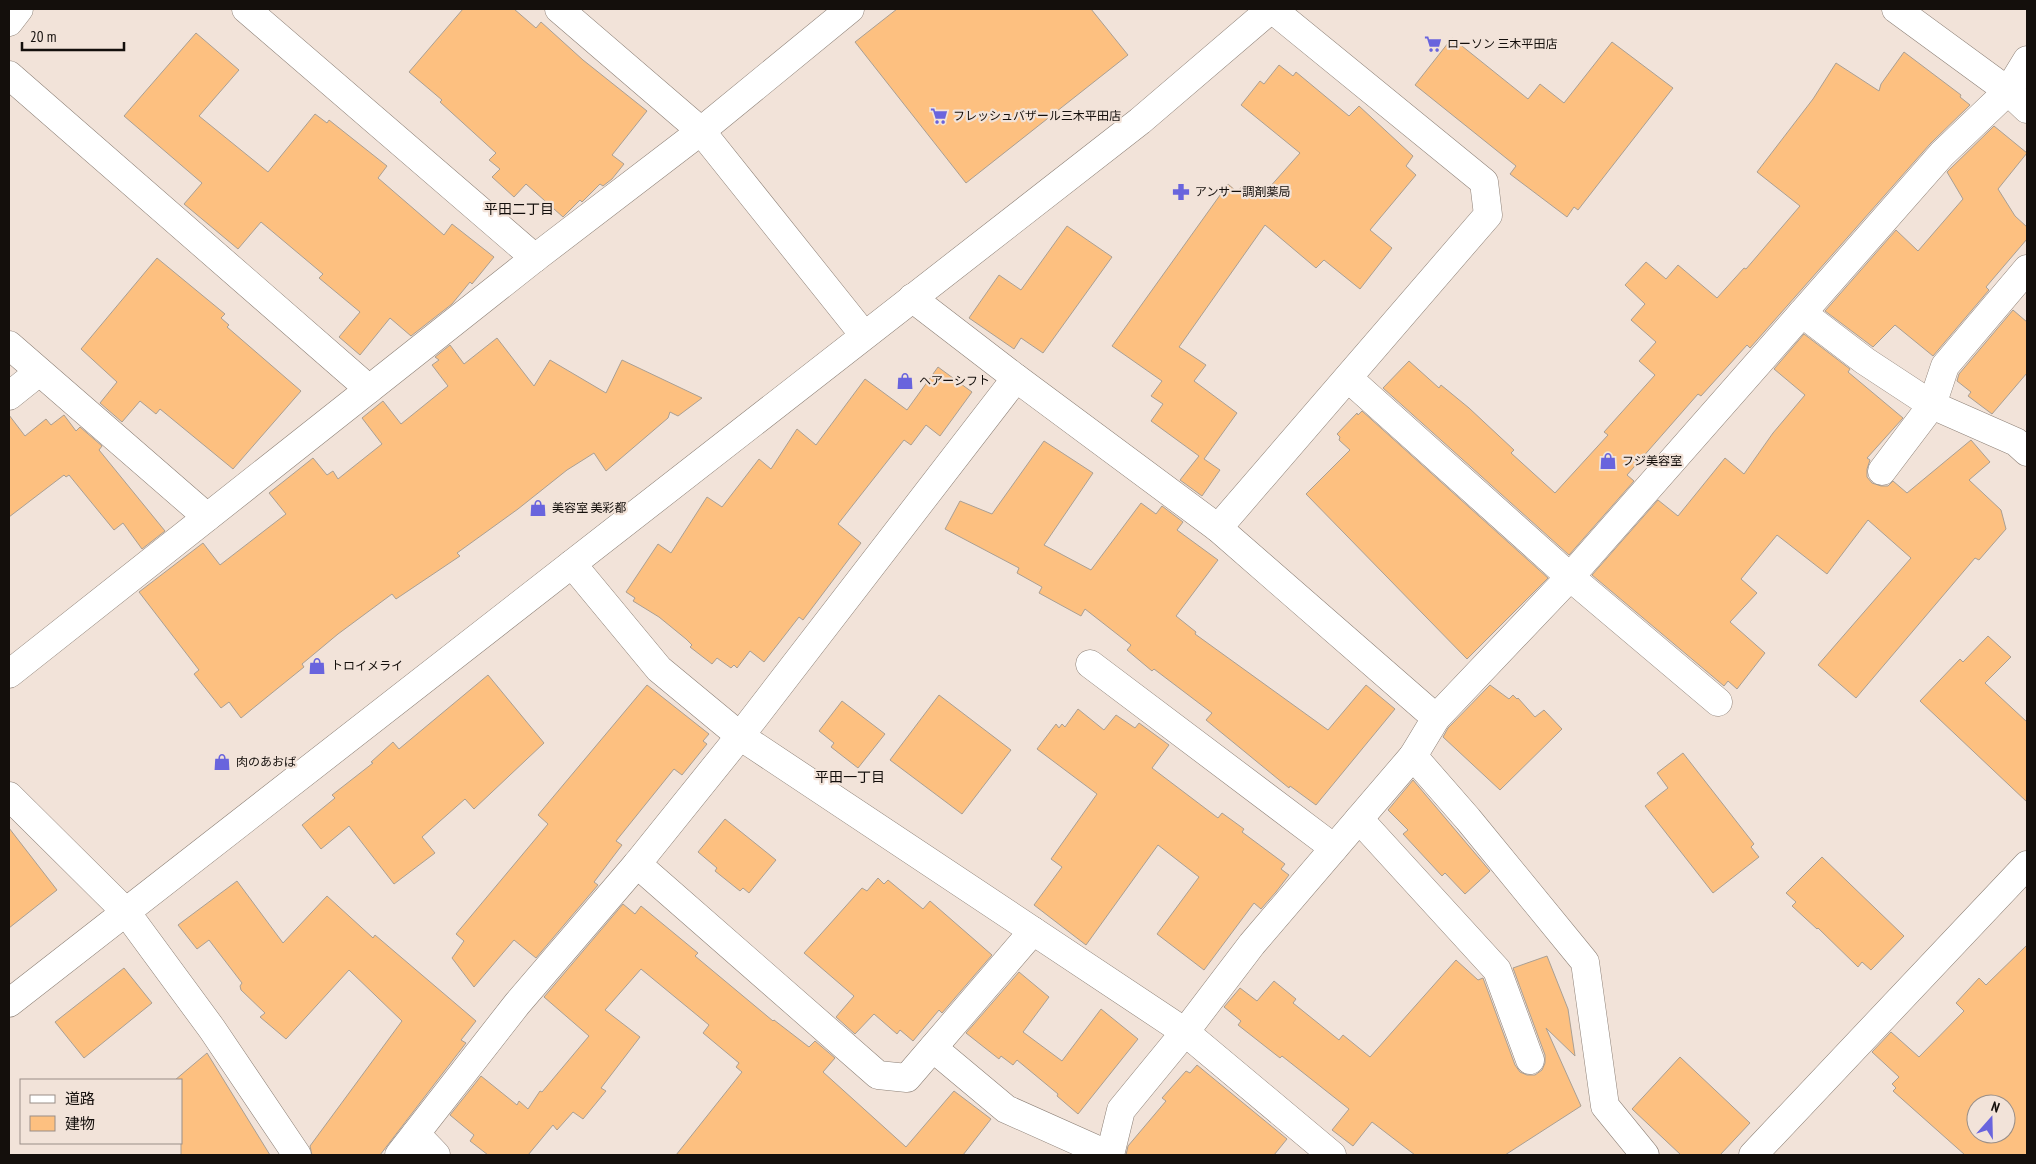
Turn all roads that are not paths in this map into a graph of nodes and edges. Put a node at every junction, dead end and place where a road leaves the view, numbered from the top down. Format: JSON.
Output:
{"nodes":[{"id":1,"x":19,"y":9,"type":"edge"},
{"id":2,"x":246,"y":9,"type":"edge"},
{"id":3,"x":559,"y":9,"type":"edge"},
{"id":4,"x":850,"y":9,"type":"edge"},
{"id":5,"x":1271,"y":9,"type":"edge"},
{"id":6,"x":1896,"y":9,"type":"edge"},
{"id":7,"x":9,"y":22,"type":"edge"},
{"id":8,"x":2027,"y":60,"type":"edge"},
{"id":9,"x":9,"y":75,"type":"edge"},
{"id":10,"x":2017,"y":100,"type":"edge"},
{"id":11,"x":701,"y":131,"type":"junction"},
{"id":12,"x":535,"y":258,"type":"junction"},
{"id":13,"x":2027,"y":269,"type":"edge"},
{"id":14,"x":912,"y":298,"type":"junction"},
{"id":15,"x":1802,"y":313,"type":"junction"},
{"id":16,"x":864,"y":335,"type":"junction"},
{"id":17,"x":9,"y":345,"type":"edge"},
{"id":18,"x":39,"y":372,"type":"junction"},
{"id":19,"x":1016,"y":378,"type":"junction"},
{"id":20,"x":1348,"y":378,"type":"junction"},
{"id":21,"x":370,"y":389,"type":"junction"},
{"id":22,"x":9,"y":396,"type":"edge"},
{"id":23,"x":1932,"y":405,"type":"junction"},
{"id":24,"x":2027,"y":452,"type":"edge"},
{"id":25,"x":1882,"y":471,"type":"dead end"},
{"id":26,"x":207,"y":517,"type":"junction"},
{"id":27,"x":1218,"y":528,"type":"junction"},
{"id":28,"x":572,"y":564,"type":"junction"},
{"id":29,"x":1570,"y":577,"type":"junction"},
{"id":30,"x":1090,"y":664,"type":"dead end"},
{"id":31,"x":9,"y":674,"type":"edge"},
{"id":32,"x":1718,"y":702,"type":"dead end"},
{"id":33,"x":1436,"y":718,"type":"junction"},
{"id":34,"x":740,"y":736,"type":"junction"},
{"id":35,"x":1413,"y":756,"type":"junction"},
{"id":36,"x":9,"y":796,"type":"edge"},
{"id":37,"x":1360,"y":819,"type":"junction"},
{"id":38,"x":1334,"y":848,"type":"junction"},
{"id":39,"x":637,"y":864,"type":"junction"},
{"id":40,"x":2027,"y":865,"type":"edge"},
{"id":41,"x":126,"y":912,"type":"junction"},
{"id":42,"x":1033,"y":931,"type":"junction"},
{"id":43,"x":9,"y":1003,"type":"edge"},
{"id":44,"x":1185,"y":1032,"type":"junction"},
{"id":45,"x":933,"y":1048,"type":"junction"},
{"id":46,"x":1530,"y":1060,"type":"dead end"},
{"id":47,"x":416,"y":1134,"type":"junction"},
{"id":48,"x":297,"y":1155,"type":"edge"},
{"id":49,"x":399,"y":1155,"type":"edge"},
{"id":50,"x":436,"y":1155,"type":"edge"},
{"id":51,"x":1110,"y":1155,"type":"edge"},
{"id":52,"x":1332,"y":1155,"type":"edge"},
{"id":53,"x":1645,"y":1155,"type":"edge"},
{"id":54,"x":1753,"y":1155,"type":"edge"}],
"edges":[{"from":1,"to":7,"type":"street"},
{"from":2,"to":12,"type":"street"},
{"from":3,"to":11,"type":"street"},
{"from":4,"to":11,"type":"street"},
{"from":5,"to":14,"type":"street"},
{"from":5,"to":20,"type":"street"},
{"from":6,"to":10,"type":"street"},
{"from":8,"to":10,"type":"street"},
{"from":9,"to":21,"type":"street"},
{"from":10,"to":15,"type":"street"},
{"from":11,"to":12,"type":"street"},
{"from":11,"to":16,"type":"street"},
{"from":12,"to":21,"type":"street"},
{"from":13,"to":23,"type":"street"},
{"from":14,"to":16,"type":"street"},
{"from":14,"to":19,"type":"street"},
{"from":15,"to":23,"type":"street"},
{"from":15,"to":29,"type":"street"},
{"from":16,"to":28,"type":"street"},
{"from":17,"to":18,"type":"street"},
{"from":18,"to":22,"type":"street"},
{"from":18,"to":26,"type":"street"},
{"from":19,"to":27,"type":"street"},
{"from":19,"to":34,"type":"street"},
{"from":20,"to":27,"type":"street"},
{"from":20,"to":29,"type":"street"},
{"from":21,"to":26,"type":"street"},
{"from":23,"to":24,"type":"street"},
{"from":23,"to":25,"type":"street"},
{"from":26,"to":31,"type":"street"},
{"from":27,"to":33,"type":"street"},
{"from":28,"to":34,"type":"street"},
{"from":28,"to":41,"type":"street"},
{"from":29,"to":32,"type":"street"},
{"from":29,"to":33,"type":"street"},
{"from":30,"to":38,"type":"street"},
{"from":33,"to":35,"type":"street"},
{"from":34,"to":39,"type":"street"},
{"from":34,"to":42,"type":"street"},
{"from":35,"to":37,"type":"street"},
{"from":35,"to":53,"type":"street"},
{"from":36,"to":41,"type":"street"},
{"from":37,"to":38,"type":"street"},
{"from":37,"to":46,"type":"street"},
{"from":38,"to":44,"type":"street"},
{"from":39,"to":45,"type":"street"},
{"from":39,"to":47,"type":"street"},
{"from":40,"to":54,"type":"street"},
{"from":41,"to":43,"type":"street"},
{"from":41,"to":48,"type":"street"},
{"from":42,"to":44,"type":"street"},
{"from":42,"to":45,"type":"street"},
{"from":44,"to":51,"type":"street"},
{"from":44,"to":52,"type":"street"},
{"from":45,"to":51,"type":"street"},
{"from":47,"to":49,"type":"street"},
{"from":47,"to":50,"type":"street"}]}
